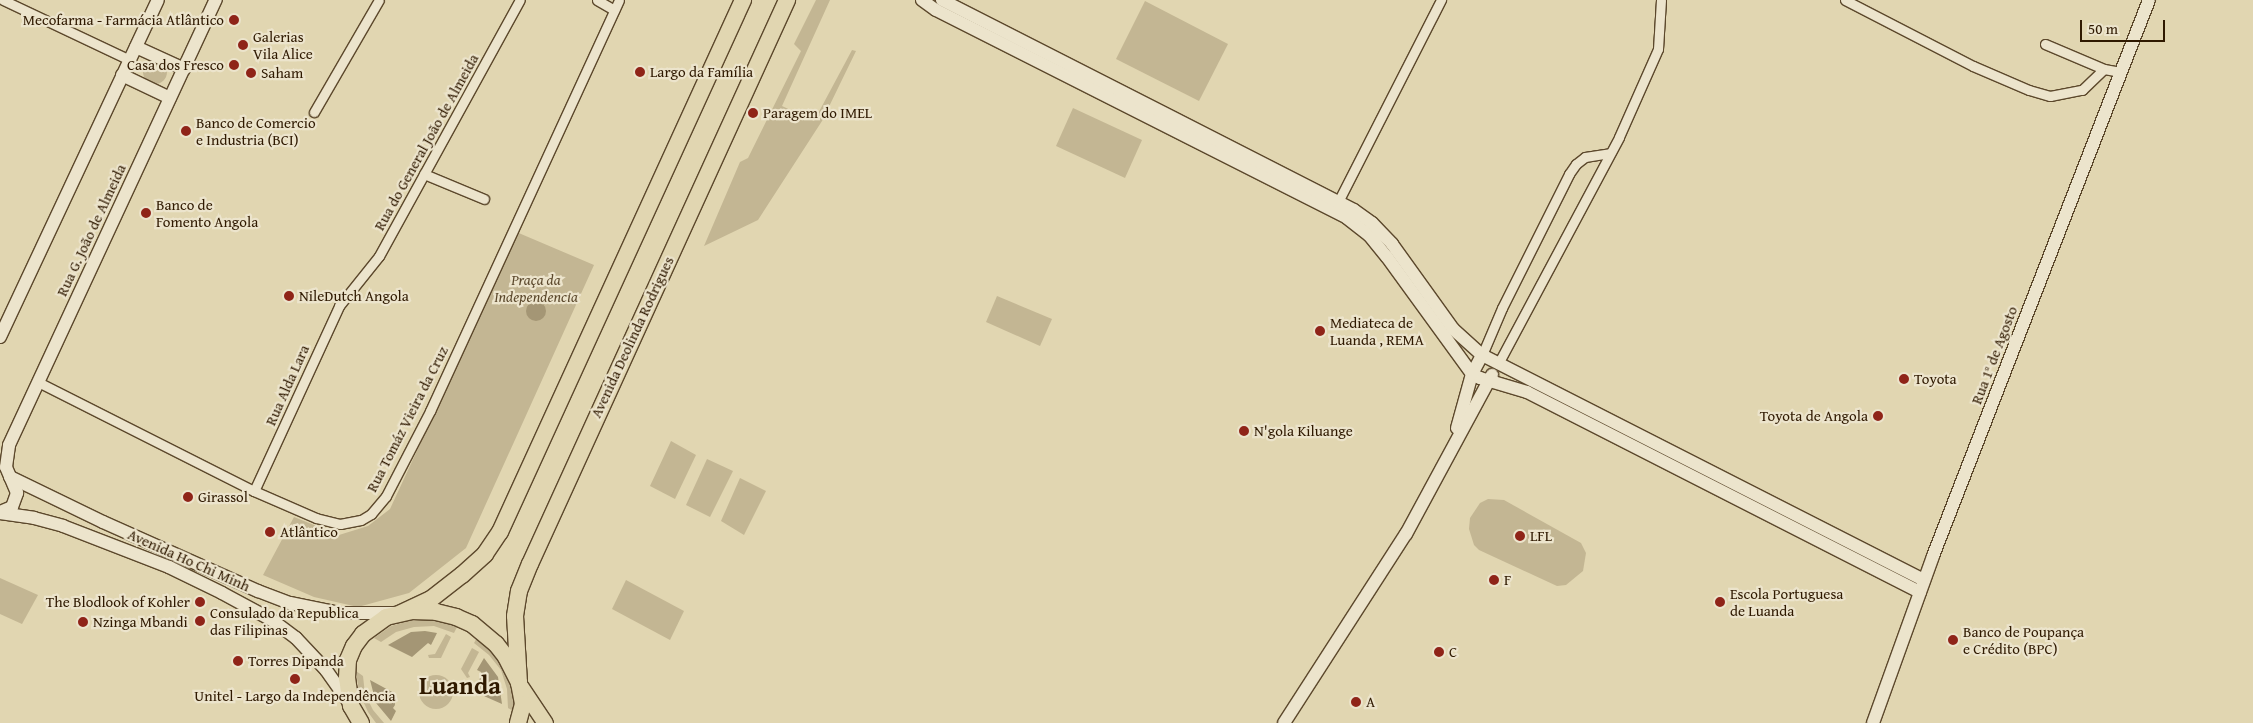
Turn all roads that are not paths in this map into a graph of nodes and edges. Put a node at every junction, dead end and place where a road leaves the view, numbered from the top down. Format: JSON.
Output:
{"nodes":[{"id":1,"x":4,"y":0,"type":"edge"},
{"id":2,"x":158,"y":0,"type":"edge"},
{"id":3,"x":216,"y":0,"type":"edge"},
{"id":4,"x":380,"y":0,"type":"edge"},
{"id":5,"x":520,"y":0,"type":"edge"},
{"id":6,"x":597,"y":0,"type":"edge"},
{"id":7,"x":619,"y":0,"type":"edge"},
{"id":8,"x":743,"y":0,"type":"edge"},
{"id":9,"x":787,"y":0,"type":"edge"},
{"id":10,"x":922,"y":0,"type":"edge"},
{"id":11,"x":942,"y":0,"type":"edge"},
{"id":12,"x":1442,"y":0,"type":"edge"},
{"id":13,"x":1661,"y":0,"type":"edge"},
{"id":14,"x":1844,"y":0,"type":"edge"},
{"id":15,"x":2148,"y":0,"type":"edge"},
{"id":16,"x":614,"y":10,"type":"junction"},
{"id":17,"x":2045,"y":44,"type":"dead end"},
{"id":18,"x":136,"y":47,"type":"junction"},
{"id":19,"x":130,"y":60,"type":"junction"},
{"id":20,"x":184,"y":69,"type":"junction"},
{"id":21,"x":2104,"y":69,"type":"junction"},
{"id":22,"x":2121,"y":72,"type":"junction"},
{"id":23,"x":122,"y":75,"type":"junction"},
{"id":24,"x":170,"y":98,"type":"junction"},
{"id":25,"x":314,"y":112,"type":"dead end"},
{"id":26,"x":1610,"y":153,"type":"junction"},
{"id":27,"x":424,"y":174,"type":"junction"},
{"id":28,"x":484,"y":199,"type":"dead end"},
{"id":29,"x":1339,"y":200,"type":"junction"},
{"id":30,"x":350,"y":292,"type":"joint"},
{"id":31,"x":0,"y":337,"type":"edge"},
{"id":32,"x":1449,"y":344,"type":"junction"},
{"id":33,"x":1482,"y":355,"type":"junction"},
{"id":34,"x":1498,"y":364,"type":"junction"},
{"id":35,"x":1472,"y":374,"type":"junction"},
{"id":36,"x":1489,"y":381,"type":"junction"},
{"id":37,"x":38,"y":382,"type":"junction"},
{"id":38,"x":1462,"y":413,"type":"junction"},
{"id":39,"x":1441,"y":472,"type":"junction"},
{"id":40,"x":4,"y":475,"type":"edge"},
{"id":41,"x":254,"y":491,"type":"junction"},
{"id":42,"x":0,"y":512,"type":"edge"},
{"id":43,"x":1924,"y":580,"type":"junction"},
{"id":44,"x":1920,"y":592,"type":"junction"},
{"id":45,"x":401,"y":612,"type":"junction"},
{"id":46,"x":519,"y":683,"type":"junction"},
{"id":47,"x":351,"y":706,"type":"junction"},
{"id":48,"x":355,"y":723,"type":"edge"},
{"id":49,"x":361,"y":723,"type":"edge"},
{"id":50,"x":518,"y":723,"type":"edge"},
{"id":51,"x":545,"y":723,"type":"edge"},
{"id":52,"x":1284,"y":723,"type":"edge"},
{"id":53,"x":1873,"y":723,"type":"edge"}],
"edges":[{"from":1,"to":19,"type":"street"},
{"from":2,"to":18,"type":"street"},
{"from":3,"to":20,"type":"street","name":"Rua G. João de Almeida"},
{"from":4,"to":25,"type":"street"},
{"from":5,"to":27,"type":"street","name":"Rua do General João de Almeida"},
{"from":6,"to":16,"type":"street"},
{"from":7,"to":16,"type":"street","name":"Rua Tomáz Vieira da Cruz"},
{"from":8,"to":45,"type":"highway"},
{"from":9,"to":46,"type":"highway","name":"Avenida Deolinda Rodrigues"},
{"from":10,"to":32,"type":"street"},
{"from":11,"to":29,"type":"street"},
{"from":12,"to":29,"type":"street"},
{"from":13,"to":26,"type":"street"},
{"from":14,"to":21,"type":"street"},
{"from":15,"to":22,"type":"street","name":"Rua 1º de Agosto"},
{"from":16,"to":41,"type":"street","name":"Rua Tomáz Vieira da Cruz"},
{"from":17,"to":21,"type":"street"},
{"from":18,"to":19,"type":"street"},
{"from":18,"to":20,"type":"street"},
{"from":19,"to":23,"type":"street"},
{"from":20,"to":24,"type":"street","name":"Rua G. João de Almeida"},
{"from":21,"to":22,"type":"street"},
{"from":22,"to":43,"type":"street","name":"Rua 1º de Agosto"},
{"from":23,"to":24,"type":"street"},
{"from":23,"to":31,"type":"street"},
{"from":24,"to":37,"type":"street","name":"Rua G. João de Almeida"},
{"from":26,"to":33,"type":"street"},
{"from":26,"to":34,"type":"street"},
{"from":27,"to":28,"type":"street"},
{"from":27,"to":30,"type":"street","name":"Rua do General João de Almeida"},
{"from":29,"to":33,"type":"street"},
{"from":30,"to":41,"type":"street","name":"Rua Alda Lara"},
{"from":32,"to":35,"type":"street"},
{"from":32,"to":38,"type":"street"},
{"from":33,"to":34,"type":"street"},
{"from":33,"to":35,"type":"street"},
{"from":34,"to":36,"type":"street"},
{"from":34,"to":43,"type":"street"},
{"from":35,"to":36,"type":"street"},
{"from":35,"to":38,"type":"street"},
{"from":36,"to":39,"type":"street"},
{"from":36,"to":44,"type":"street"},
{"from":37,"to":40,"type":"street","name":"Rua G. João de Almeida"},
{"from":37,"to":41,"type":"street","name":"Rua Tomáz Vieira da Cruz"},
{"from":38,"to":39,"type":"street"},
{"from":39,"to":52,"type":"street"},
{"from":40,"to":42,"type":"street","name":"Rua G. João de Almeida"},
{"from":40,"to":45,"type":"street","name":"Avenida Ho Chi Minh"},
{"from":42,"to":47,"type":"street","name":"Avenida Ho Chi Minh"},
{"from":43,"to":44,"type":"street","name":"Rua 1º de Agosto"},
{"from":44,"to":53,"type":"street","name":"Rua 1º de Agosto"},
{"from":45,"to":46,"type":"highway"},
{"from":45,"to":47,"type":"highway"},
{"from":46,"to":50,"type":"highway","name":"Avenida Deolinda Rodrigues"},
{"from":46,"to":51,"type":"main road"},
{"from":47,"to":48,"type":"street"},
{"from":47,"to":49,"type":"highway"}]}
